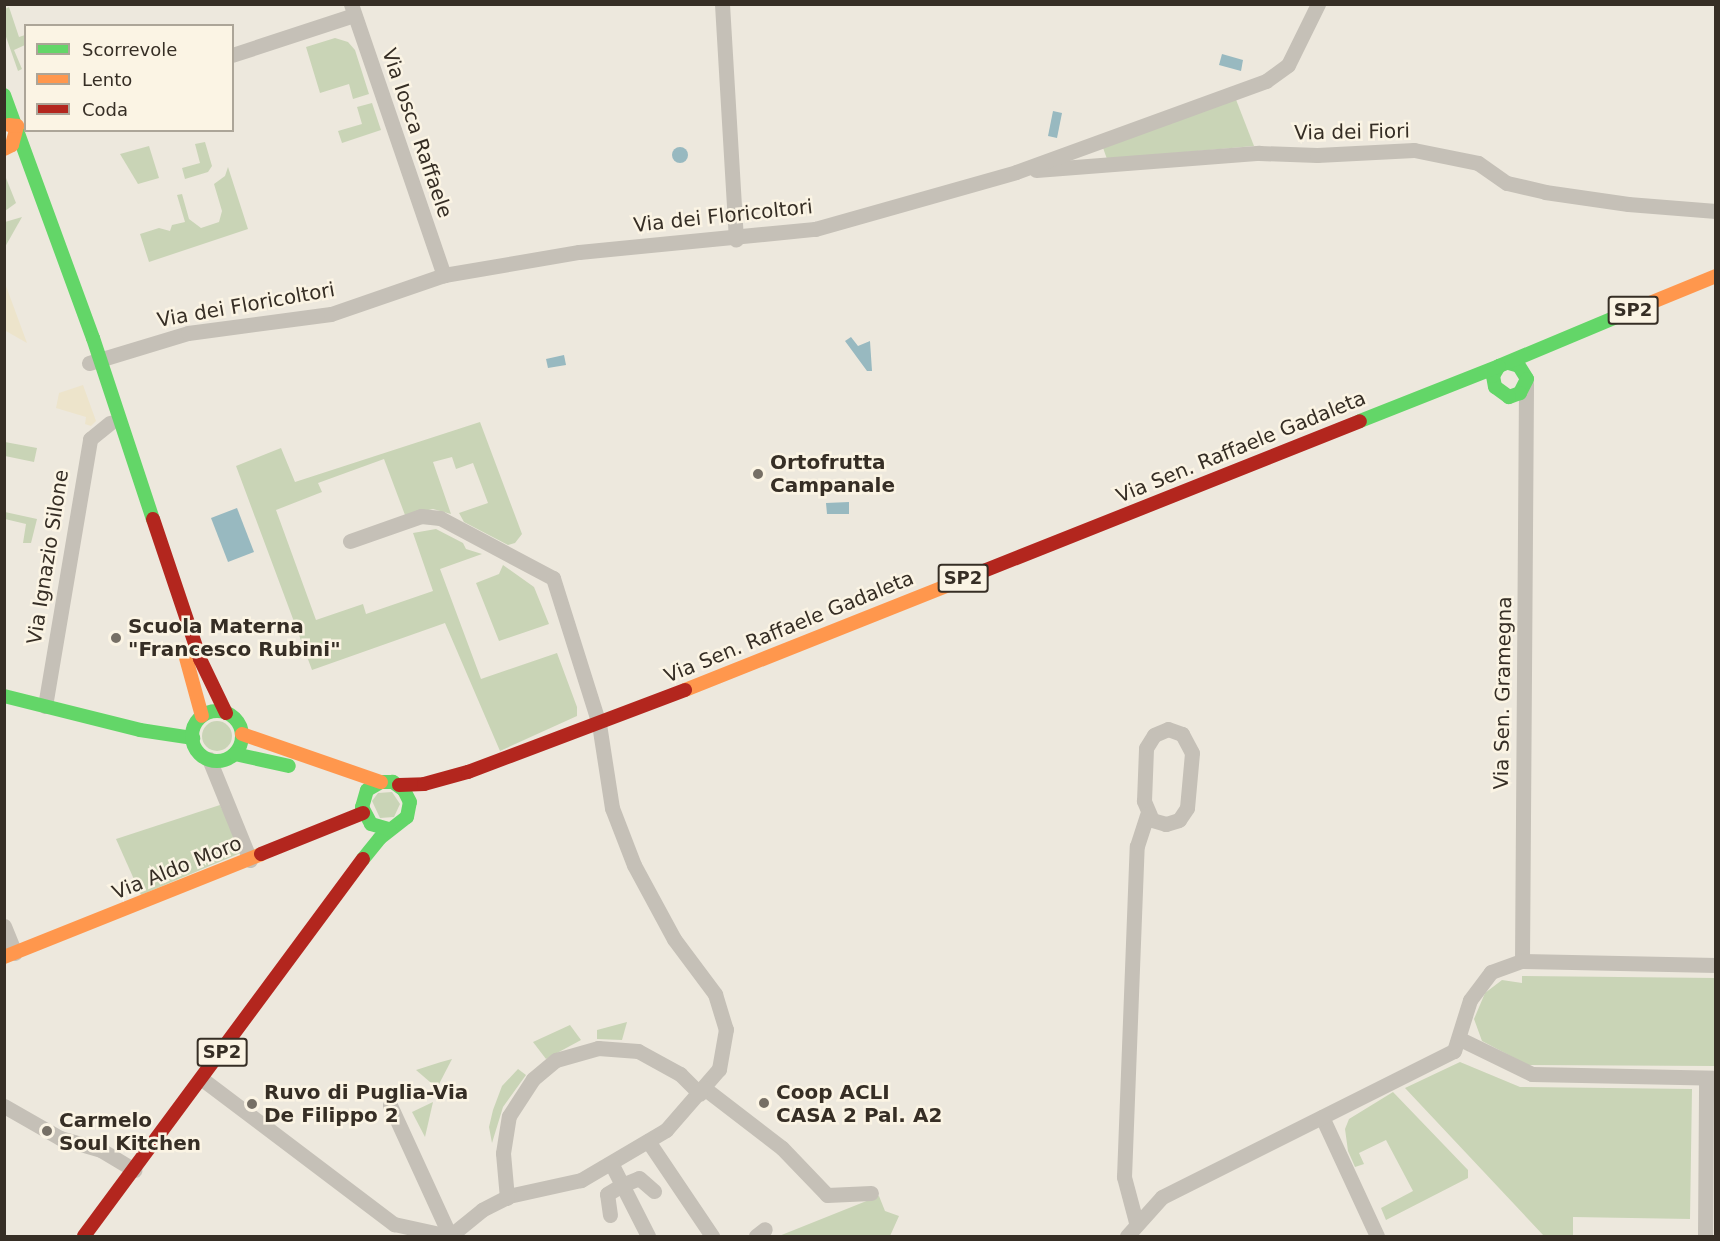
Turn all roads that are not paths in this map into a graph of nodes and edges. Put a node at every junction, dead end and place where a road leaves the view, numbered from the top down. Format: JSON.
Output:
{"nodes":[{"id":1,"x":722,"y":4,"type":"edge"},
{"id":2,"x":1318,"y":4,"type":"edge"},
{"id":3,"x":353,"y":10,"type":"edge"},
{"id":4,"x":234,"y":54,"type":"edge"},
{"id":5,"x":4,"y":95,"type":"edge"},
{"id":6,"x":13,"y":125,"type":"edge"},
{"id":7,"x":8,"y":147,"type":"edge"},
{"id":8,"x":1016,"y":172,"type":"junction"},
{"id":9,"x":1716,"y":211,"type":"edge"},
{"id":10,"x":736,"y":240,"type":"junction"},
{"id":11,"x":444,"y":275,"type":"junction"},
{"id":12,"x":1716,"y":276,"type":"edge"},
{"id":13,"x":87,"y":338,"type":"junction"},
{"id":14,"x":1551,"y":344,"type":"junction"},
{"id":15,"x":94,"y":361,"type":"junction"},
{"id":16,"x":1504,"y":365,"type":"junction"},
{"id":17,"x":1526,"y":379,"type":"junction"},
{"id":18,"x":1458,"y":381,"type":"junction"},
{"id":19,"x":1499,"y":391,"type":"junction"},
{"id":20,"x":110,"y":406,"type":"junction"},
{"id":21,"x":110,"y":423,"type":"junction"},
{"id":22,"x":1527,"y":426,"type":"junction"},
{"id":23,"x":350,"y":541,"type":"dead end"},
{"id":24,"x":4,"y":696,"type":"edge"},
{"id":25,"x":45,"y":706,"type":"junction"},
{"id":26,"x":226,"y":713,"type":"junction"},
{"id":27,"x":202,"y":716,"type":"junction"},
{"id":28,"x":599,"y":724,"type":"junction"},
{"id":29,"x":242,"y":734,"type":"junction"},
{"id":30,"x":193,"y":738,"type":"junction"},
{"id":31,"x":235,"y":753,"type":"junction"},
{"id":32,"x":209,"y":759,"type":"junction"},
{"id":33,"x":468,"y":772,"type":"junction"},
{"id":34,"x":381,"y":782,"type":"junction"},
{"id":35,"x":399,"y":785,"type":"junction"},
{"id":36,"x":364,"y":794,"type":"junction"},
{"id":37,"x":410,"y":809,"type":"junction"},
{"id":38,"x":1147,"y":815,"type":"junction"},
{"id":39,"x":365,"y":816,"type":"junction"},
{"id":40,"x":389,"y":829,"type":"junction"},
{"id":41,"x":250,"y":860,"type":"junction"},
{"id":42,"x":357,"y":866,"type":"junction"},
{"id":43,"x":4,"y":926,"type":"edge"},
{"id":44,"x":10,"y":955,"type":"edge"},
{"id":45,"x":1522,"y":961,"type":"junction"},
{"id":46,"x":1716,"y":965,"type":"edge"},
{"id":47,"x":1460,"y":1039,"type":"junction"},
{"id":48,"x":202,"y":1078,"type":"junction"},
{"id":49,"x":1711,"y":1078,"type":"edge"},
{"id":50,"x":702,"y":1091,"type":"junction"},
{"id":51,"x":390,"y":1105,"type":"dead end"},
{"id":52,"x":4,"y":1106,"type":"edge"},
{"id":53,"x":1322,"y":1118,"type":"junction"},
{"id":54,"x":648,"y":1141,"type":"junction"},
{"id":55,"x":611,"y":1163,"type":"junction"},
{"id":56,"x":134,"y":1170,"type":"junction"},
{"id":57,"x":622,"y":1185,"type":"junction"},
{"id":58,"x":654,"y":1191,"type":"dead end"},
{"id":59,"x":871,"y":1193,"type":"dead end"},
{"id":60,"x":507,"y":1197,"type":"junction"},
{"id":61,"x":610,"y":1215,"type":"dead end"},
{"id":62,"x":1136,"y":1222,"type":"junction"},
{"id":63,"x":394,"y":1224,"type":"junction"},
{"id":64,"x":84,"y":1236,"type":"edge"},
{"id":65,"x":385,"y":1236,"type":"edge"},
{"id":66,"x":449,"y":1236,"type":"edge"},
{"id":67,"x":648,"y":1236,"type":"edge"},
{"id":68,"x":712,"y":1236,"type":"edge"},
{"id":69,"x":1127,"y":1236,"type":"edge"},
{"id":70,"x":1377,"y":1236,"type":"edge"},
{"id":71,"x":1705,"y":1236,"type":"edge"}],
"edges":[{"from":1,"to":10,"type":"street"},
{"from":2,"to":8,"type":"street","name":"Via dei Floricoltori"},
{"from":3,"to":4,"type":"street"},
{"from":3,"to":11,"type":"street","name":"Via Iosca Raffaele"},
{"from":5,"to":6,"type":"main road"},
{"from":6,"to":7,"type":"main road"},
{"from":6,"to":13,"type":"main road"},
{"from":7,"to":13,"type":"main road"},
{"from":8,"to":9,"type":"street","name":"Via dei Fiori"},
{"from":8,"to":10,"type":"street","name":"Via dei Floricoltori"},
{"from":10,"to":11,"type":"street","name":"Via dei Floricoltori"},
{"from":11,"to":15,"type":"street","name":"Via dei Floricoltori"},
{"from":12,"to":14,"type":"main road","name":"Via Sen. Raffaele Gadaleta","number":"SP2"},
{"from":13,"to":15,"type":"main road"},
{"from":14,"to":16,"type":"main road","name":"Via Sen. Raffaele Gadaleta","number":"SP2"},
{"from":14,"to":17,"type":"main road","name":"Via Sen. Raffaele Gadaleta","number":"SP2"},
{"from":15,"to":20,"type":"main road"},
{"from":16,"to":17,"type":"main road"},
{"from":16,"to":18,"type":"main road","name":"Via Sen. Raffaele Gadaleta","number":"SP2"},
{"from":16,"to":19,"type":"main road"},
{"from":17,"to":19,"type":"main road","name":"Via Sen. Raffaele Gadaleta"},
{"from":17,"to":22,"type":"street","name":"Via Sen. Gramegna"},
{"from":18,"to":19,"type":"main road"},
{"from":18,"to":28,"type":"main road","name":"Via Sen. Raffaele Gadaleta","number":"SP2"},
{"from":19,"to":22,"type":"street"},
{"from":20,"to":21,"type":"main road"},
{"from":20,"to":26,"type":"main road"},
{"from":21,"to":25,"type":"street","name":"Via Ignazio Silone"},
{"from":21,"to":27,"type":"main road"},
{"from":22,"to":45,"type":"street","name":"Via Sen. Gramegna"},
{"from":23,"to":28,"type":"street"},
{"from":24,"to":25,"type":"main road"},
{"from":25,"to":30,"type":"main road"},
{"from":26,"to":27,"type":"main road"},
{"from":26,"to":29,"type":"main road"},
{"from":27,"to":30,"type":"main road"},
{"from":28,"to":33,"type":"main road","name":"Via Sen. Raffaele Gadaleta","number":"SP2"},
{"from":28,"to":50,"type":"street"},
{"from":29,"to":31,"type":"main road"},
{"from":29,"to":34,"type":"main road"},
{"from":30,"to":32,"type":"main road"},
{"from":31,"to":32,"type":"main road"},
{"from":31,"to":36,"type":"main road"},
{"from":32,"to":41,"type":"street"},
{"from":33,"to":35,"type":"main road","name":"Via Sen. Raffaele Gadaleta","number":"SP2"},
{"from":33,"to":37,"type":"main road","name":"Via Sen. Raffaele Gadaleta","number":"SP2"},
{"from":34,"to":35,"type":"main road"},
{"from":34,"to":36,"type":"main road"},
{"from":35,"to":37,"type":"main road"},
{"from":36,"to":39,"type":"main road"},
{"from":37,"to":40,"type":"main road"},
{"from":38,"to":38,"type":"street"},
{"from":38,"to":62,"type":"street"},
{"from":39,"to":40,"type":"main road"},
{"from":39,"to":41,"type":"main road","name":"Via Aldo Moro"},
{"from":39,"to":42,"type":"main road","number":"SP2"},
{"from":40,"to":42,"type":"main road","number":"SP2"},
{"from":41,"to":44,"type":"main road","name":"Via Aldo Moro"},
{"from":42,"to":48,"type":"main road","number":"SP2"},
{"from":43,"to":44,"type":"street"},
{"from":45,"to":46,"type":"street"},
{"from":45,"to":47,"type":"street"},
{"from":47,"to":49,"type":"street"},
{"from":47,"to":53,"type":"street"},
{"from":48,"to":56,"type":"main road","number":"SP2"},
{"from":48,"to":63,"type":"street"},
{"from":49,"to":71,"type":"street"},
{"from":50,"to":54,"type":"street"},
{"from":50,"to":59,"type":"street"},
{"from":50,"to":60,"type":"street"},
{"from":51,"to":66,"type":"street"},
{"from":52,"to":56,"type":"street"},
{"from":53,"to":62,"type":"street"},
{"from":53,"to":70,"type":"street"},
{"from":54,"to":55,"type":"street"},
{"from":54,"to":68,"type":"street"},
{"from":55,"to":57,"type":"street"},
{"from":55,"to":60,"type":"street"},
{"from":56,"to":64,"type":"main road","number":"SP2"},
{"from":57,"to":58,"type":"street"},
{"from":57,"to":61,"type":"street"},
{"from":57,"to":67,"type":"street"},
{"from":60,"to":66,"type":"street"},
{"from":62,"to":69,"type":"street"},
{"from":63,"to":65,"type":"street"},
{"from":63,"to":66,"type":"street"}]}
